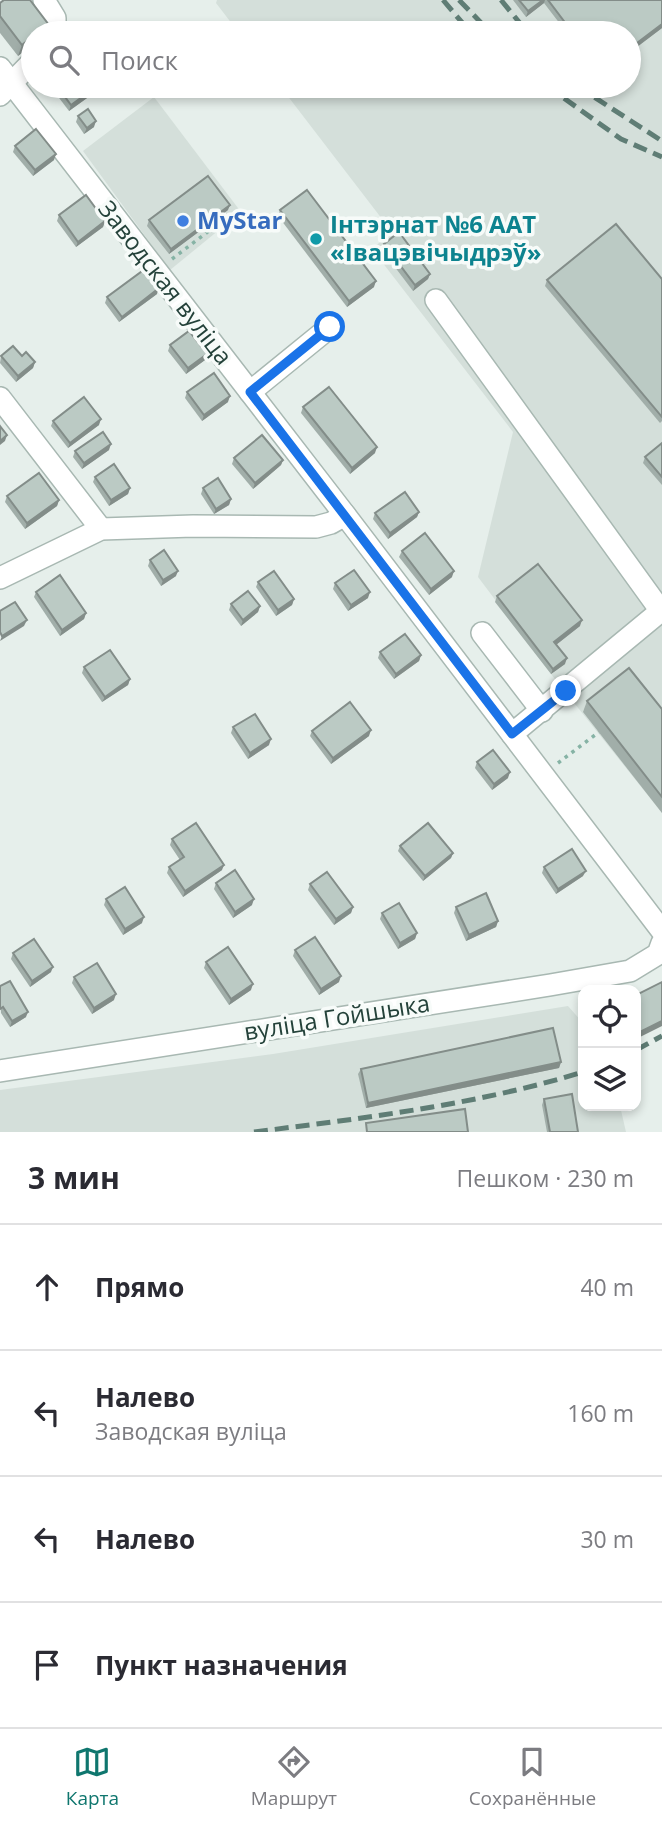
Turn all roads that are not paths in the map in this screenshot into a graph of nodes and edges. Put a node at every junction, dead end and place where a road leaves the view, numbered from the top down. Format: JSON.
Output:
{"nodes":[{"id":1,"x":44,"y":0,"type":"edge"},
{"id":2,"x":55,"y":21,"type":"edge"},
{"id":3,"x":21,"y":70,"type":"edge"},
{"id":4,"x":4,"y":82,"type":"edge"},
{"id":5,"x":436,"y":300,"type":"dead end"},
{"id":6,"x":330,"y":327,"type":"dead end"},
{"id":7,"x":250,"y":392,"type":"junction"},
{"id":8,"x":0,"y":398,"type":"edge"},
{"id":9,"x":345,"y":515,"type":"junction"},
{"id":10,"x":101,"y":529,"type":"junction"},
{"id":11,"x":0,"y":578,"type":"edge"},
{"id":12,"x":662,"y":611,"type":"edge"},
{"id":13,"x":482,"y":633,"type":"dead end"},
{"id":14,"x":542,"y":710,"type":"junction"},
{"id":15,"x":512,"y":734,"type":"junction"},
{"id":16,"x":662,"y":932,"type":"edge"},
{"id":17,"x":662,"y":943,"type":"edge"},
{"id":18,"x":0,"y":1071,"type":"edge"}],
"edges":[{"from":1,"to":2,"type":"street"},
{"from":3,"to":4,"type":"street"},
{"from":4,"to":7,"type":"street","name":"Заводская вуліца"},
{"from":5,"to":12,"type":"street"},
{"from":6,"to":7,"type":"street"},
{"from":7,"to":9,"type":"street","name":"Заводская вуліца"},
{"from":8,"to":10,"type":"street"},
{"from":9,"to":10,"type":"street"},
{"from":9,"to":15,"type":"street","name":"Заводская вуліца"},
{"from":10,"to":11,"type":"street"},
{"from":12,"to":14,"type":"street"},
{"from":13,"to":14,"type":"street"},
{"from":14,"to":15,"type":"street"},
{"from":15,"to":16,"type":"street","name":"Заводская вуліца"},
{"from":17,"to":18,"type":"street","name":"вуліца Гойшыка"}]}
